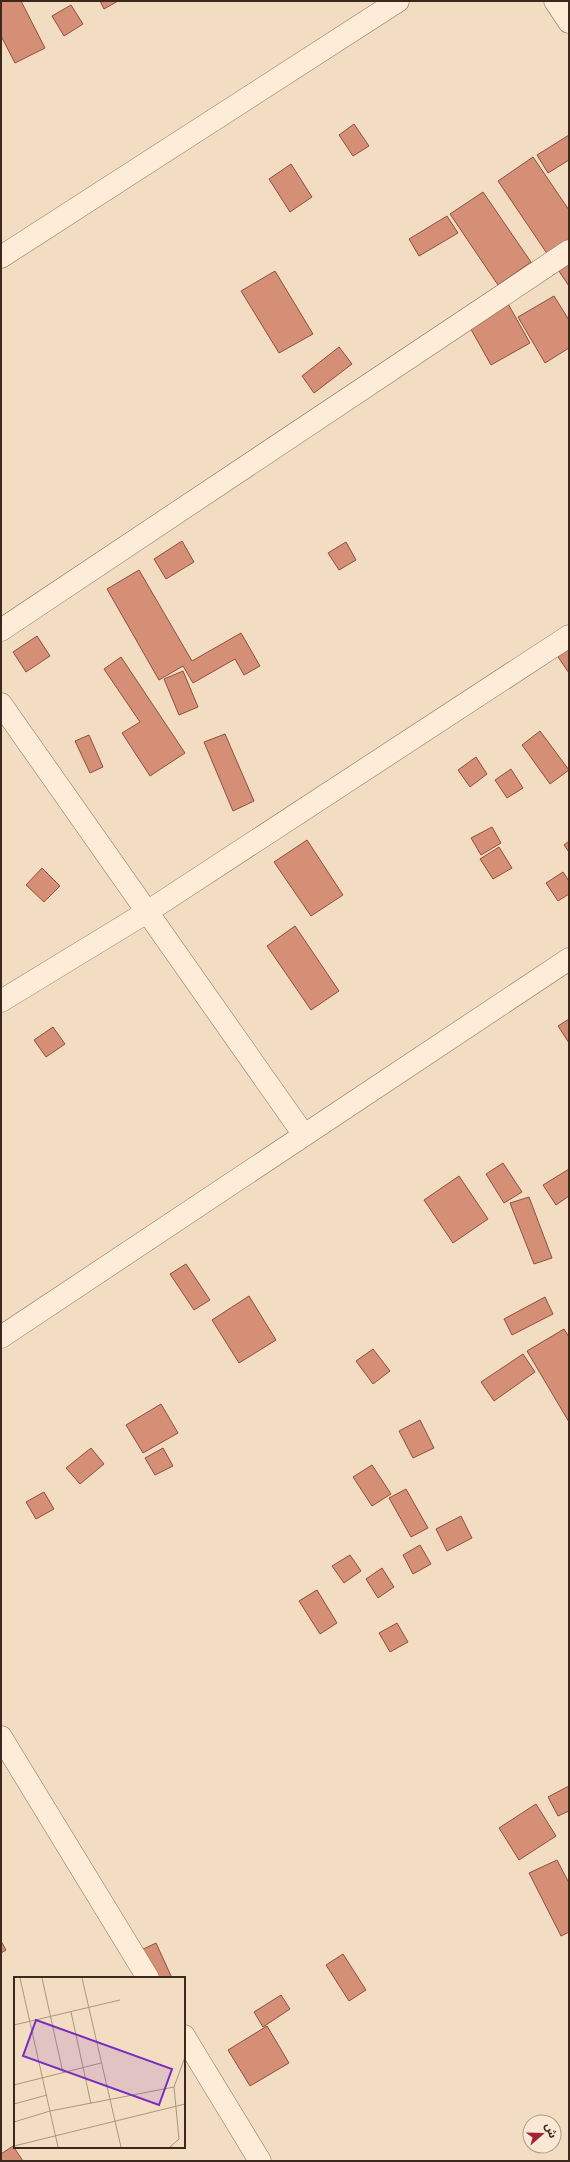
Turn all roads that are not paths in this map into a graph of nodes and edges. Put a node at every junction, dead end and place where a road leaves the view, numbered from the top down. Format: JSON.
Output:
{"nodes":[{"id":1,"x":398,"y":1,"type":"edge"},
{"id":2,"x":555,"y":1,"type":"edge"},
{"id":3,"x":569,"y":22,"type":"edge"},
{"id":4,"x":569,"y":250,"type":"edge"},
{"id":5,"x":1,"y":257,"type":"edge"},
{"id":6,"x":1,"y":630,"type":"edge"},
{"id":7,"x":569,"y":636,"type":"edge"},
{"id":8,"x":1,"y":704,"type":"edge"},
{"id":9,"x":147,"y":912,"type":"junction"},
{"id":10,"x":569,"y":959,"type":"edge"},
{"id":11,"x":1,"y":1001,"type":"edge"},
{"id":12,"x":304,"y":1135,"type":"junction"},
{"id":13,"x":1,"y":1337,"type":"edge"},
{"id":14,"x":1,"y":1737,"type":"edge"},
{"id":15,"x":147,"y":1977,"type":"edge"},
{"id":16,"x":185,"y":2038,"type":"edge"},
{"id":17,"x":260,"y":2161,"type":"edge"}],
"edges":[{"from":1,"to":5,"type":"street"},
{"from":2,"to":3,"type":"street"},
{"from":4,"to":6,"type":"street"},
{"from":7,"to":9,"type":"street"},
{"from":8,"to":9,"type":"street"},
{"from":9,"to":11,"type":"street"},
{"from":9,"to":12,"type":"street"},
{"from":10,"to":12,"type":"street"},
{"from":12,"to":13,"type":"street"},
{"from":14,"to":15,"type":"street"},
{"from":16,"to":17,"type":"street"}]}
